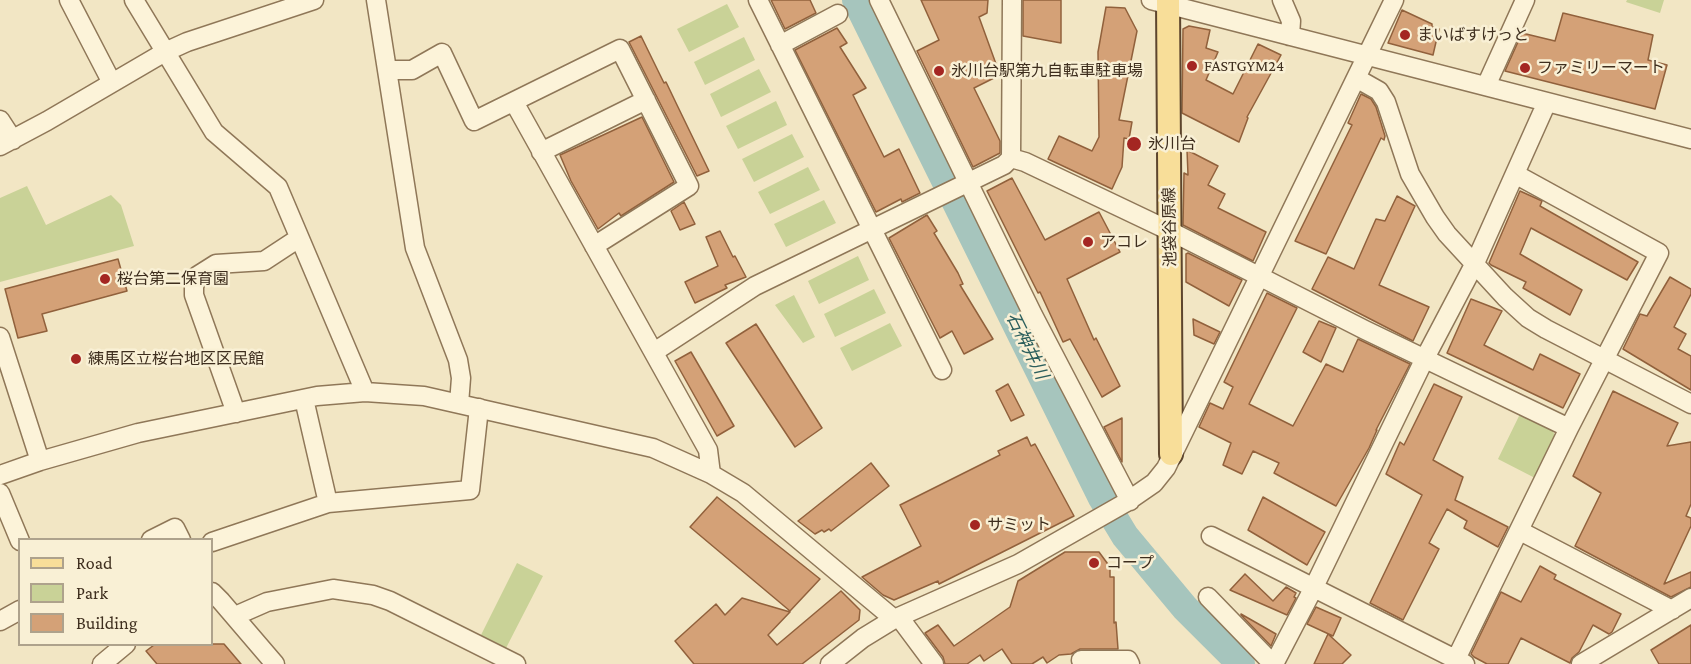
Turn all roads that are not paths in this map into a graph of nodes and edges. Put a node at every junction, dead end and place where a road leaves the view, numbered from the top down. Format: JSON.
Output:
{"nodes":[{"id":1,"x":69,"y":0,"type":"edge"},
{"id":2,"x":134,"y":0,"type":"edge"},
{"id":3,"x":376,"y":0,"type":"edge"},
{"id":4,"x":758,"y":0,"type":"edge"},
{"id":5,"x":879,"y":0,"type":"edge"},
{"id":6,"x":1012,"y":0,"type":"edge"},
{"id":7,"x":1282,"y":0,"type":"edge"},
{"id":8,"x":1394,"y":0,"type":"edge"},
{"id":9,"x":1525,"y":0,"type":"edge"},
{"id":10,"x":1162,"y":1,"type":"edge"},
{"id":11,"x":303,"y":2,"type":"edge"},
{"id":12,"x":838,"y":14,"type":"dead end"},
{"id":13,"x":1290,"y":36,"type":"junction"},
{"id":14,"x":780,"y":45,"type":"junction"},
{"id":15,"x":165,"y":52,"type":"junction"},
{"id":16,"x":1367,"y":56,"type":"junction"},
{"id":17,"x":387,"y":70,"type":"junction"},
{"id":18,"x":1356,"y":78,"type":"junction"},
{"id":19,"x":112,"y":83,"type":"junction"},
{"id":20,"x":1486,"y":86,"type":"junction"},
{"id":21,"x":646,"y":100,"type":"junction"},
{"id":22,"x":514,"y":102,"type":"junction"},
{"id":23,"x":1547,"y":102,"type":"junction"},
{"id":24,"x":0,"y":120,"type":"edge"},
{"id":25,"x":1691,"y":139,"type":"edge"},
{"id":26,"x":7,"y":143,"type":"edge"},
{"id":27,"x":541,"y":152,"type":"junction"},
{"id":28,"x":1011,"y":158,"type":"junction"},
{"id":29,"x":1515,"y":174,"type":"junction"},
{"id":30,"x":967,"y":182,"type":"junction"},
{"id":31,"x":873,"y":230,"type":"junction"},
{"id":32,"x":1170,"y":231,"type":"junction"},
{"id":33,"x":299,"y":237,"type":"junction"},
{"id":34,"x":594,"y":246,"type":"junction"},
{"id":35,"x":1475,"y":263,"type":"junction"},
{"id":36,"x":1258,"y":276,"type":"junction"},
{"id":37,"x":0,"y":337,"type":"edge"},
{"id":38,"x":654,"y":352,"type":"junction"},
{"id":39,"x":1425,"y":358,"type":"junction"},
{"id":40,"x":1605,"y":359,"type":"junction"},
{"id":41,"x":942,"y":370,"type":"dead end"},
{"id":42,"x":365,"y":392,"type":"junction"},
{"id":43,"x":304,"y":399,"type":"junction"},
{"id":44,"x":459,"y":404,"type":"junction"},
{"id":45,"x":1691,"y":404,"type":"edge"},
{"id":46,"x":479,"y":408,"type":"junction"},
{"id":47,"x":236,"y":413,"type":"junction"},
{"id":48,"x":1569,"y":428,"type":"junction"},
{"id":49,"x":1171,"y":454,"type":"junction"},
{"id":50,"x":40,"y":461,"type":"junction"},
{"id":51,"x":0,"y":474,"type":"edge"},
{"id":52,"x":711,"y":474,"type":"junction"},
{"id":53,"x":0,"y":493,"type":"edge"},
{"id":54,"x":1128,"y":502,"type":"junction"},
{"id":55,"x":328,"y":503,"type":"junction"},
{"id":56,"x":1520,"y":531,"type":"junction"},
{"id":57,"x":1211,"y":536,"type":"dead end"},
{"id":58,"x":19,"y":538,"type":"edge"},
{"id":59,"x":155,"y":538,"type":"edge"},
{"id":60,"x":180,"y":538,"type":"edge"},
{"id":61,"x":213,"y":542,"type":"edge"},
{"id":62,"x":1313,"y":589,"type":"junction"},
{"id":63,"x":213,"y":593,"type":"edge"},
{"id":64,"x":1208,"y":597,"type":"dead end"},
{"id":65,"x":1691,"y":598,"type":"edge"},
{"id":66,"x":1672,"y":610,"type":"junction"},
{"id":67,"x":18,"y":611,"type":"edge"},
{"id":68,"x":235,"y":616,"type":"junction"},
{"id":69,"x":897,"y":618,"type":"junction"},
{"id":70,"x":0,"y":621,"type":"edge"},
{"id":71,"x":125,"y":646,"type":"edge"},
{"id":72,"x":1081,"y":660,"type":"dead end"},
{"id":73,"x":1460,"y":662,"type":"edge"},
{"id":74,"x":102,"y":664,"type":"edge"},
{"id":75,"x":275,"y":664,"type":"edge"},
{"id":76,"x":516,"y":664,"type":"edge"},
{"id":77,"x":830,"y":664,"type":"edge"},
{"id":78,"x":934,"y":664,"type":"edge"},
{"id":79,"x":1130,"y":664,"type":"edge"},
{"id":80,"x":1273,"y":664,"type":"edge"},
{"id":81,"x":1581,"y":664,"type":"edge"}],
"edges":[{"from":1,"to":19,"type":"street"},
{"from":2,"to":15,"type":"street"},
{"from":3,"to":17,"type":"street"},
{"from":4,"to":14,"type":"street"},
{"from":5,"to":30,"type":"street"},
{"from":6,"to":28,"type":"street"},
{"from":7,"to":13,"type":"street"},
{"from":8,"to":16,"type":"street"},
{"from":9,"to":20,"type":"street"},
{"from":10,"to":13,"type":"street"},
{"from":10,"to":32,"type":"main road","name":"池袋谷原線"},
{"from":11,"to":15,"type":"street"},
{"from":12,"to":14,"type":"street"},
{"from":13,"to":16,"type":"street"},
{"from":14,"to":31,"type":"street"},
{"from":15,"to":19,"type":"street"},
{"from":15,"to":33,"type":"street"},
{"from":16,"to":18,"type":"street"},
{"from":16,"to":20,"type":"street"},
{"from":17,"to":22,"type":"street"},
{"from":17,"to":44,"type":"street"},
{"from":18,"to":35,"type":"street"},
{"from":18,"to":36,"type":"street"},
{"from":19,"to":26,"type":"street"},
{"from":20,"to":23,"type":"street"},
{"from":21,"to":22,"type":"street"},
{"from":21,"to":27,"type":"street"},
{"from":21,"to":34,"type":"street"},
{"from":22,"to":27,"type":"street"},
{"from":23,"to":25,"type":"street"},
{"from":23,"to":29,"type":"street"},
{"from":24,"to":26,"type":"street"},
{"from":27,"to":34,"type":"street"},
{"from":28,"to":30,"type":"street"},
{"from":28,"to":32,"type":"street"},
{"from":29,"to":35,"type":"street"},
{"from":29,"to":40,"type":"street"},
{"from":30,"to":31,"type":"street"},
{"from":30,"to":54,"type":"street"},
{"from":31,"to":38,"type":"street"},
{"from":31,"to":41,"type":"street"},
{"from":32,"to":36,"type":"street"},
{"from":32,"to":49,"type":"main road","name":"池袋谷原線"},
{"from":33,"to":42,"type":"street"},
{"from":33,"to":47,"type":"street"},
{"from":34,"to":38,"type":"street"},
{"from":35,"to":39,"type":"street"},
{"from":35,"to":40,"type":"street"},
{"from":36,"to":39,"type":"street"},
{"from":36,"to":49,"type":"street"},
{"from":37,"to":50,"type":"street"},
{"from":38,"to":52,"type":"street"},
{"from":39,"to":48,"type":"street"},
{"from":39,"to":62,"type":"street"},
{"from":40,"to":45,"type":"street"},
{"from":40,"to":48,"type":"street"},
{"from":42,"to":43,"type":"street"},
{"from":42,"to":44,"type":"street"},
{"from":43,"to":47,"type":"street"},
{"from":43,"to":55,"type":"street"},
{"from":44,"to":46,"type":"street"},
{"from":46,"to":52,"type":"street"},
{"from":46,"to":55,"type":"street"},
{"from":47,"to":50,"type":"street"},
{"from":48,"to":56,"type":"street"},
{"from":49,"to":54,"type":"street"},
{"from":50,"to":51,"type":"street"},
{"from":52,"to":69,"type":"street"},
{"from":53,"to":58,"type":"street"},
{"from":54,"to":69,"type":"street"},
{"from":55,"to":61,"type":"street"},
{"from":56,"to":66,"type":"street"},
{"from":56,"to":73,"type":"street"},
{"from":57,"to":62,"type":"street"},
{"from":59,"to":60,"type":"street"},
{"from":62,"to":73,"type":"street"},
{"from":62,"to":80,"type":"street"},
{"from":63,"to":68,"type":"street"},
{"from":64,"to":80,"type":"street"},
{"from":65,"to":66,"type":"street"},
{"from":66,"to":81,"type":"street"},
{"from":67,"to":70,"type":"street"},
{"from":68,"to":75,"type":"street"},
{"from":68,"to":76,"type":"street"},
{"from":69,"to":77,"type":"street"},
{"from":69,"to":78,"type":"street"},
{"from":71,"to":74,"type":"street"},
{"from":72,"to":79,"type":"street"}]}
